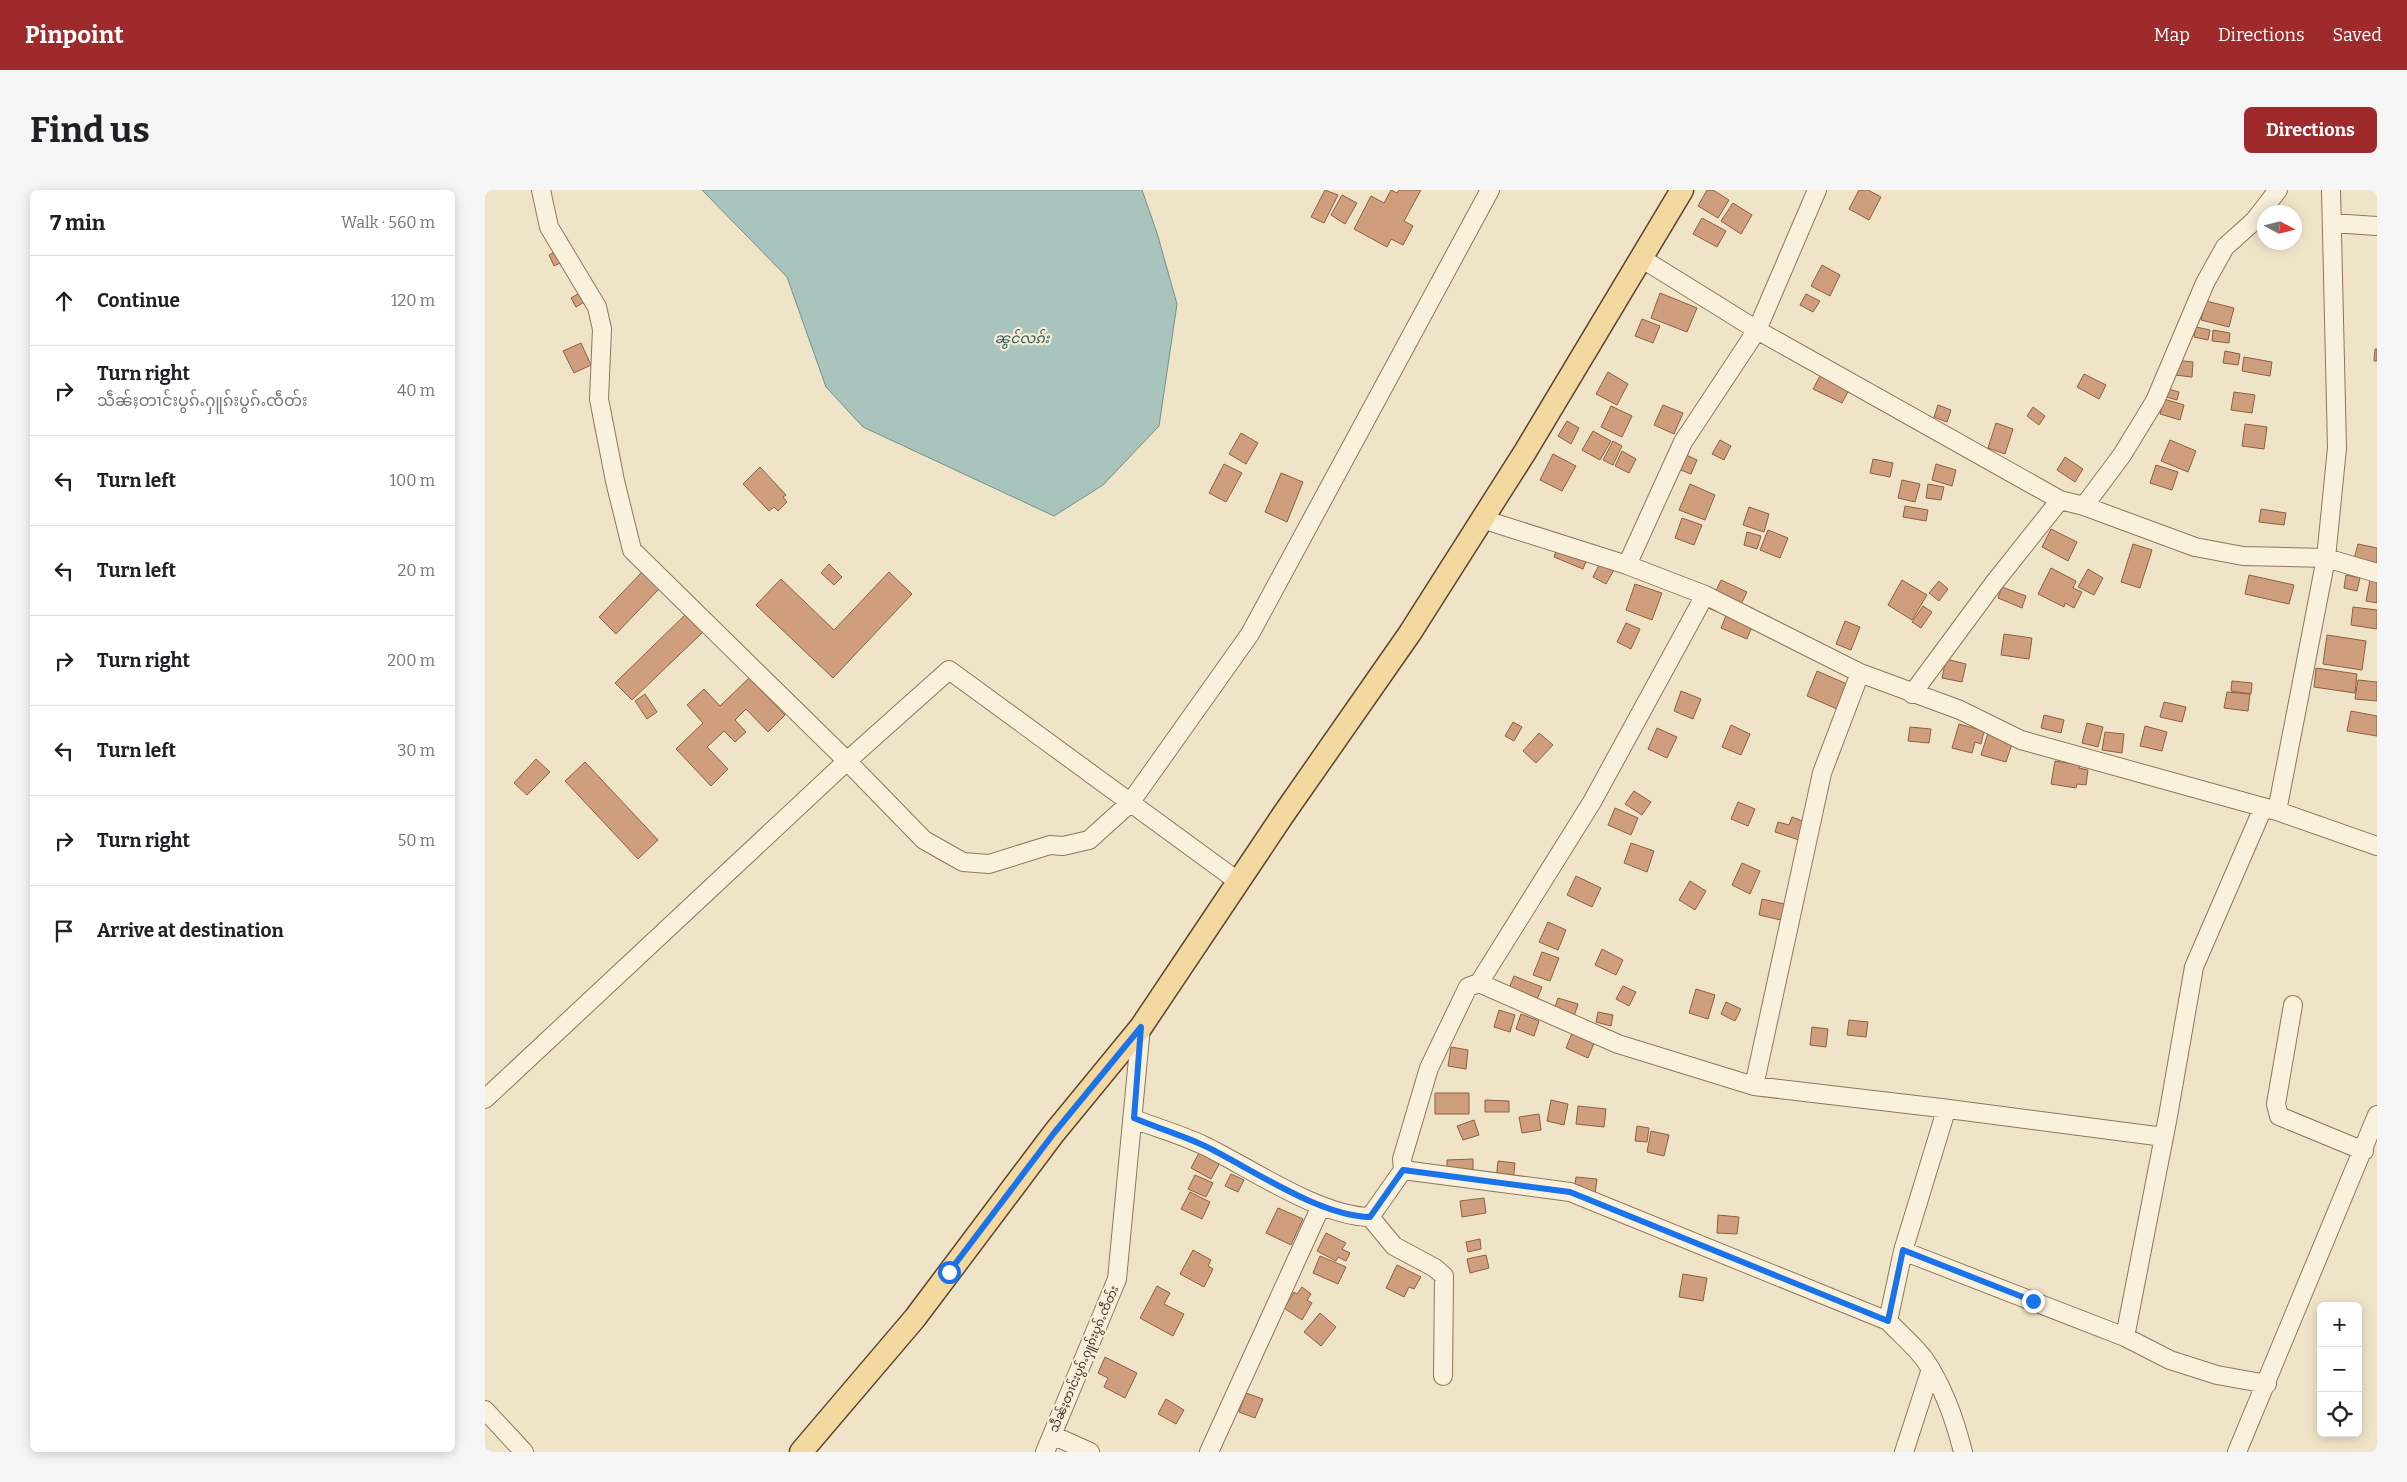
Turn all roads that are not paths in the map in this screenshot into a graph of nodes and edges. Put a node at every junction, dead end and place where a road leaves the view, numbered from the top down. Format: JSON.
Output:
{"nodes":[{"id":1,"x":541,"y":190,"type":"edge"},
{"id":2,"x":1490,"y":190,"type":"edge"},
{"id":3,"x":1681,"y":190,"type":"edge"},
{"id":4,"x":1817,"y":190,"type":"edge"},
{"id":5,"x":2278,"y":190,"type":"edge"},
{"id":6,"x":2331,"y":190,"type":"edge"},
{"id":7,"x":2332,"y":223,"type":"junction"},
{"id":8,"x":2377,"y":226,"type":"edge"},
{"id":9,"x":1641,"y":258,"type":"junction"},
{"id":10,"x":1757,"y":330,"type":"junction"},
{"id":11,"x":2060,"y":500,"type":"junction"},
{"id":12,"x":2084,"y":506,"type":"junction"},
{"id":13,"x":1482,"y":519,"type":"junction"},
{"id":14,"x":2326,"y":558,"type":"junction"},
{"id":15,"x":1627,"y":565,"type":"junction"},
{"id":16,"x":2377,"y":573,"type":"edge"},
{"id":17,"x":1705,"y":595,"type":"junction"},
{"id":18,"x":1860,"y":673,"type":"junction"},
{"id":19,"x":1912,"y":694,"type":"junction"},
{"id":20,"x":847,"y":761,"type":"junction"},
{"id":21,"x":1130,"y":803,"type":"junction"},
{"id":22,"x":2270,"y":809,"type":"junction"},
{"id":23,"x":2377,"y":846,"type":"edge"},
{"id":24,"x":1239,"y":882,"type":"junction"},
{"id":25,"x":1479,"y":982,"type":"junction"},
{"id":26,"x":2293,"y":1005,"type":"dead end"},
{"id":27,"x":1141,"y":1027,"type":"junction"},
{"id":28,"x":1754,"y":1086,"type":"junction"},
{"id":29,"x":485,"y":1100,"type":"edge"},
{"id":30,"x":1941,"y":1108,"type":"junction"},
{"id":31,"x":2377,"y":1115,"type":"edge"},
{"id":32,"x":1134,"y":1118,"type":"junction"},
{"id":33,"x":2164,"y":1137,"type":"junction"},
{"id":34,"x":2364,"y":1151,"type":"junction"},
{"id":35,"x":1403,"y":1170,"type":"junction"},
{"id":36,"x":1321,"y":1206,"type":"junction"},
{"id":37,"x":1370,"y":1217,"type":"junction"},
{"id":38,"x":1903,"y":1250,"type":"junction"},
{"id":39,"x":1888,"y":1321,"type":"junction"},
{"id":40,"x":2125,"y":1338,"type":"junction"},
{"id":41,"x":1931,"y":1369,"type":"junction"},
{"id":42,"x":1443,"y":1376,"type":"dead end"},
{"id":43,"x":2267,"y":1384,"type":"junction"},
{"id":44,"x":485,"y":1410,"type":"edge"},
{"id":45,"x":1052,"y":1435,"type":"junction"},
{"id":46,"x":524,"y":1452,"type":"edge"},
{"id":47,"x":801,"y":1452,"type":"edge"},
{"id":48,"x":1045,"y":1452,"type":"edge"},
{"id":49,"x":1090,"y":1452,"type":"edge"},
{"id":50,"x":1209,"y":1452,"type":"edge"},
{"id":51,"x":1904,"y":1452,"type":"edge"},
{"id":52,"x":1963,"y":1452,"type":"edge"},
{"id":53,"x":2237,"y":1452,"type":"edge"}],
"edges":[{"from":1,"to":20,"type":"street"},
{"from":2,"to":21,"type":"street"},
{"from":3,"to":9,"type":"main road"},
{"from":4,"to":10,"type":"street"},
{"from":5,"to":12,"type":"street"},
{"from":6,"to":7,"type":"street"},
{"from":7,"to":8,"type":"street"},
{"from":7,"to":14,"type":"street"},
{"from":9,"to":10,"type":"street"},
{"from":9,"to":13,"type":"main road"},
{"from":10,"to":11,"type":"street"},
{"from":10,"to":15,"type":"street"},
{"from":11,"to":12,"type":"street"},
{"from":11,"to":19,"type":"street"},
{"from":12,"to":14,"type":"street"},
{"from":13,"to":15,"type":"street"},
{"from":13,"to":24,"type":"main road"},
{"from":14,"to":16,"type":"street"},
{"from":14,"to":22,"type":"street"},
{"from":15,"to":17,"type":"street"},
{"from":17,"to":18,"type":"street"},
{"from":17,"to":25,"type":"street"},
{"from":18,"to":19,"type":"street"},
{"from":18,"to":28,"type":"street"},
{"from":19,"to":22,"type":"street"},
{"from":20,"to":21,"type":"street"},
{"from":20,"to":21,"type":"street"},
{"from":20,"to":29,"type":"street"},
{"from":21,"to":24,"type":"street"},
{"from":22,"to":23,"type":"street"},
{"from":22,"to":33,"type":"street"},
{"from":24,"to":27,"type":"main road"},
{"from":25,"to":28,"type":"street"},
{"from":25,"to":35,"type":"street"},
{"from":26,"to":34,"type":"street"},
{"from":27,"to":32,"type":"street","name":"သဵၼ်ႈတၢင်းပွၵ်ႉႁူၵ်းပွၵ်ႉၸဵတ်း"},
{"from":27,"to":47,"type":"main road"},
{"from":28,"to":30,"type":"street"},
{"from":30,"to":33,"type":"street"},
{"from":30,"to":38,"type":"street"},
{"from":31,"to":34,"type":"street"},
{"from":32,"to":36,"type":"street"},
{"from":32,"to":45,"type":"street","name":"သဵၼ်ႈတၢင်းပွၵ်ႉႁူၵ်းပွၵ်ႉၸဵတ်း"},
{"from":33,"to":40,"type":"street"},
{"from":34,"to":43,"type":"street"},
{"from":35,"to":37,"type":"street"},
{"from":35,"to":39,"type":"street"},
{"from":36,"to":37,"type":"street"},
{"from":36,"to":50,"type":"street"},
{"from":37,"to":42,"type":"street"},
{"from":38,"to":39,"type":"street"},
{"from":38,"to":40,"type":"street"},
{"from":39,"to":41,"type":"street"},
{"from":40,"to":43,"type":"street"},
{"from":41,"to":51,"type":"street"},
{"from":41,"to":52,"type":"street"},
{"from":43,"to":53,"type":"street"},
{"from":44,"to":46,"type":"street"},
{"from":45,"to":48,"type":"street","name":"သဵၼ်ႈတၢင်းပွၵ်ႉႁူၵ်းပွၵ်ႉၸဵတ်း"},
{"from":45,"to":49,"type":"street"}]}
